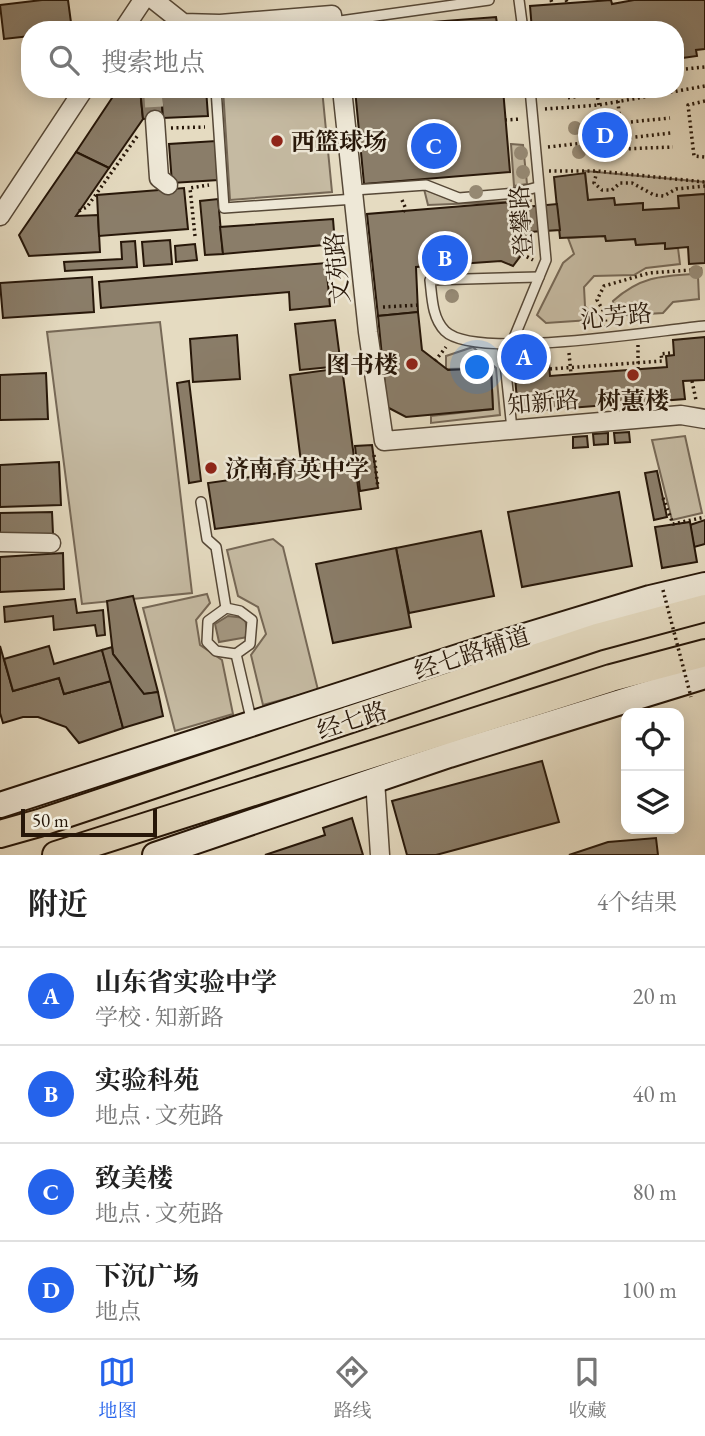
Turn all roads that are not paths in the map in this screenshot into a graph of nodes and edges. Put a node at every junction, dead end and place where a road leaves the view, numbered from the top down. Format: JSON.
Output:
{"nodes":[{"id":1,"x":142,"y":0,"type":"edge"},
{"id":2,"x":489,"y":0,"type":"edge"},
{"id":3,"x":519,"y":0,"type":"edge"},
{"id":4,"x":161,"y":5,"type":"edge"},
{"id":5,"x":129,"y":21,"type":"edge"},
{"id":6,"x":173,"y":21,"type":"edge"},
{"id":7,"x":181,"y":21,"type":"edge"},
{"id":8,"x":272,"y":21,"type":"edge"},
{"id":9,"x":333,"y":21,"type":"edge"},
{"id":10,"x":363,"y":21,"type":"edge"},
{"id":11,"x":522,"y":21,"type":"edge"},
{"id":12,"x":78,"y":98,"type":"edge"},
{"id":13,"x":216,"y":98,"type":"edge"},
{"id":14,"x":343,"y":98,"type":"edge"},
{"id":15,"x":531,"y":98,"type":"edge"},
{"id":16,"x":155,"y":126,"type":"tunnel mouth"},
{"id":17,"x":168,"y":185,"type":"dead end"},
{"id":18,"x":538,"y":187,"type":"junction"},
{"id":19,"x":355,"y":194,"type":"junction"},
{"id":20,"x":1,"y":212,"type":"edge"},
{"id":21,"x":539,"y":277,"type":"junction"},
{"id":22,"x":705,"y":326,"type":"edge"},
{"id":23,"x":507,"y":344,"type":"junction"},
{"id":24,"x":705,"y":419,"type":"edge"},
{"id":25,"x":512,"y":429,"type":"junction"},
{"id":26,"x":378,"y":443,"type":"joint"},
{"id":27,"x":201,"y":502,"type":"dead end"},
{"id":28,"x":0,"y":542,"type":"edge"},
{"id":29,"x":51,"y":543,"type":"dead end"},
{"id":30,"x":705,"y":585,"type":"edge"},
{"id":31,"x":226,"y":608,"type":"junction"},
{"id":32,"x":705,"y":608,"type":"edge"},
{"id":33,"x":705,"y":653,"type":"edge"},
{"id":34,"x":236,"y":654,"type":"junction"},
{"id":35,"x":705,"y":676,"type":"edge"},
{"id":36,"x":252,"y":724,"type":"junction"},
{"id":37,"x":375,"y":780,"type":"junction"},
{"id":38,"x":0,"y":805,"type":"edge"},
{"id":39,"x":0,"y":834,"type":"edge"},
{"id":40,"x":56,"y":855,"type":"edge"},
{"id":41,"x":155,"y":855,"type":"edge"},
{"id":42,"x":380,"y":855,"type":"edge"}],
"edges":[{"from":1,"to":5,"type":"street"},
{"from":2,"to":10,"type":"lane"},
{"from":3,"to":11,"type":"lane"},
{"from":4,"to":6,"type":"street"},
{"from":4,"to":7,"type":"street"},
{"from":8,"to":9,"type":"street"},
{"from":12,"to":20,"type":"street"},
{"from":13,"to":19,"type":"lane"},
{"from":14,"to":19,"type":"street","name":"文苑路"},
{"from":15,"to":18,"type":"lane","name":"登攀路"},
{"from":16,"to":17,"type":"street"},
{"from":18,"to":19,"type":"lane"},
{"from":18,"to":21,"type":"lane","name":"登攀路"},
{"from":19,"to":26,"type":"street","name":"文苑路"},
{"from":21,"to":23,"type":"lane","name":"登攀路"},
{"from":21,"to":23,"type":"lane","name":"沁芳路"},
{"from":22,"to":23,"type":"lane","name":"沁芳路"},
{"from":23,"to":25,"type":"lane","name":"登攀路"},
{"from":24,"to":25,"type":"street","name":"知新路"},
{"from":25,"to":26,"type":"street","name":"知新路"},
{"from":27,"to":31,"type":"lane"},
{"from":28,"to":29,"type":"street"},
{"from":30,"to":36,"type":"street","name":"经七路辅道"},
{"from":31,"to":34,"type":"lane"},
{"from":31,"to":34,"type":"lane"},
{"from":32,"to":39,"type":"main road","name":"经七路"},
{"from":33,"to":40,"type":"main road","name":"经七路"},
{"from":34,"to":36,"type":"lane"},
{"from":35,"to":37,"type":"street"},
{"from":36,"to":38,"type":"street","name":"经七路辅道"},
{"from":37,"to":41,"type":"street"},
{"from":37,"to":42,"type":"street"}]}
